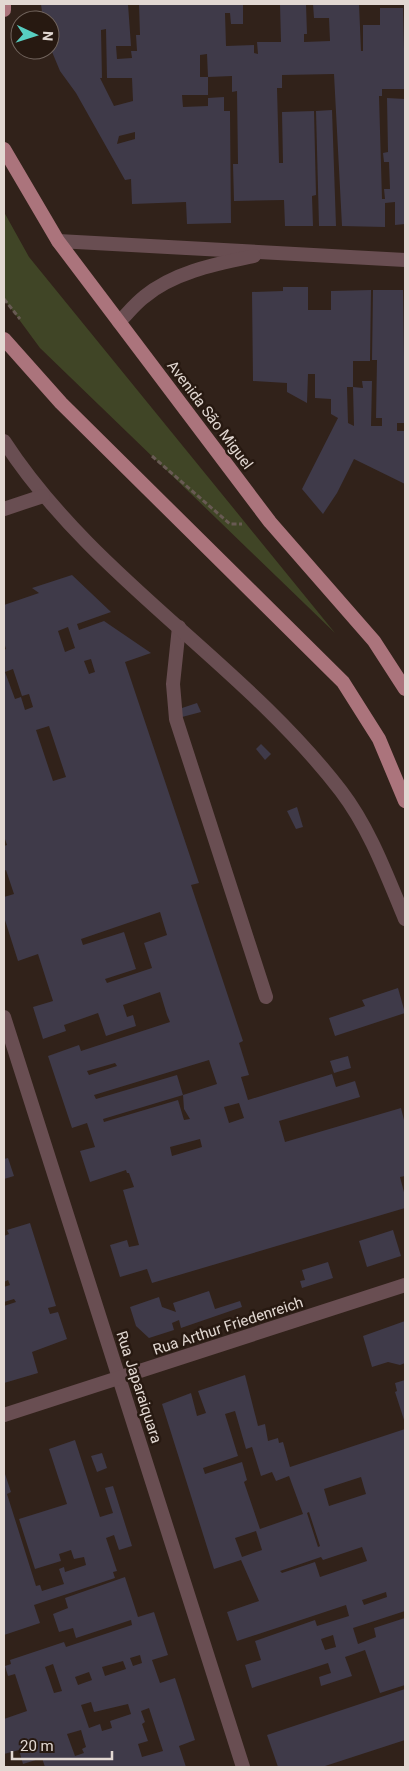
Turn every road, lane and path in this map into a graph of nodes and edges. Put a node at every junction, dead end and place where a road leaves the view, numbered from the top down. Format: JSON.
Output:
{"nodes":[{"id":1,"x":4,"y":4,"type":"edge"},
{"id":2,"x":4,"y":10,"type":"edge"},
{"id":3,"x":4,"y":149,"type":"edge"},
{"id":4,"x":58,"y":241,"type":"junction"},
{"id":5,"x":272,"y":252,"type":"junction"},
{"id":6,"x":405,"y":260,"type":"edge"},
{"id":7,"x":4,"y":299,"type":"edge"},
{"id":8,"x":22,"y":321,"type":"dead end"},
{"id":9,"x":119,"y":322,"type":"junction"},
{"id":10,"x":4,"y":339,"type":"edge"},
{"id":11,"x":4,"y":441,"type":"edge"},
{"id":12,"x":150,"y":454,"type":"dead end"},
{"id":13,"x":43,"y":496,"type":"junction"},
{"id":14,"x":4,"y":508,"type":"edge"},
{"id":15,"x":270,"y":522,"type":"junction"},
{"id":16,"x":179,"y":627,"type":"junction"},
{"id":17,"x":405,"y":689,"type":"edge"},
{"id":18,"x":405,"y":801,"type":"edge"},
{"id":19,"x":405,"y":919,"type":"edge"},
{"id":20,"x":266,"y":997,"type":"dead end"},
{"id":21,"x":4,"y":1017,"type":"edge"},
{"id":22,"x":405,"y":1285,"type":"edge"},
{"id":23,"x":119,"y":1379,"type":"junction"},
{"id":24,"x":4,"y":1415,"type":"edge"},
{"id":25,"x":243,"y":1767,"type":"edge"}],
"edges":[{"from":1,"to":2,"type":"main road"},
{"from":3,"to":4,"type":"main road","name":"Avenida São Miguel"},
{"from":4,"to":5,"type":"street"},
{"from":4,"to":9,"type":"main road","name":"Avenida São Miguel"},
{"from":5,"to":6,"type":"street"},
{"from":5,"to":9,"type":"street"},
{"from":7,"to":8,"type":"path"},
{"from":9,"to":15,"type":"main road","name":"Avenida São Miguel"},
{"from":10,"to":18,"type":"main road"},
{"from":11,"to":13,"type":"street"},
{"from":12,"to":15,"type":"path"},
{"from":13,"to":14,"type":"street"},
{"from":13,"to":16,"type":"street"},
{"from":15,"to":17,"type":"main road","name":"Avenida São Miguel"},
{"from":16,"to":19,"type":"street"},
{"from":16,"to":20,"type":"street"},
{"from":21,"to":23,"type":"street","name":"Rua Japaraiquara"},
{"from":22,"to":23,"type":"street","name":"Rua Arthur Friedenreich"},
{"from":23,"to":24,"type":"street","name":"Rua Arthur Friedenreich"},
{"from":23,"to":25,"type":"street","name":"Rua Japaraiquara"}]}
